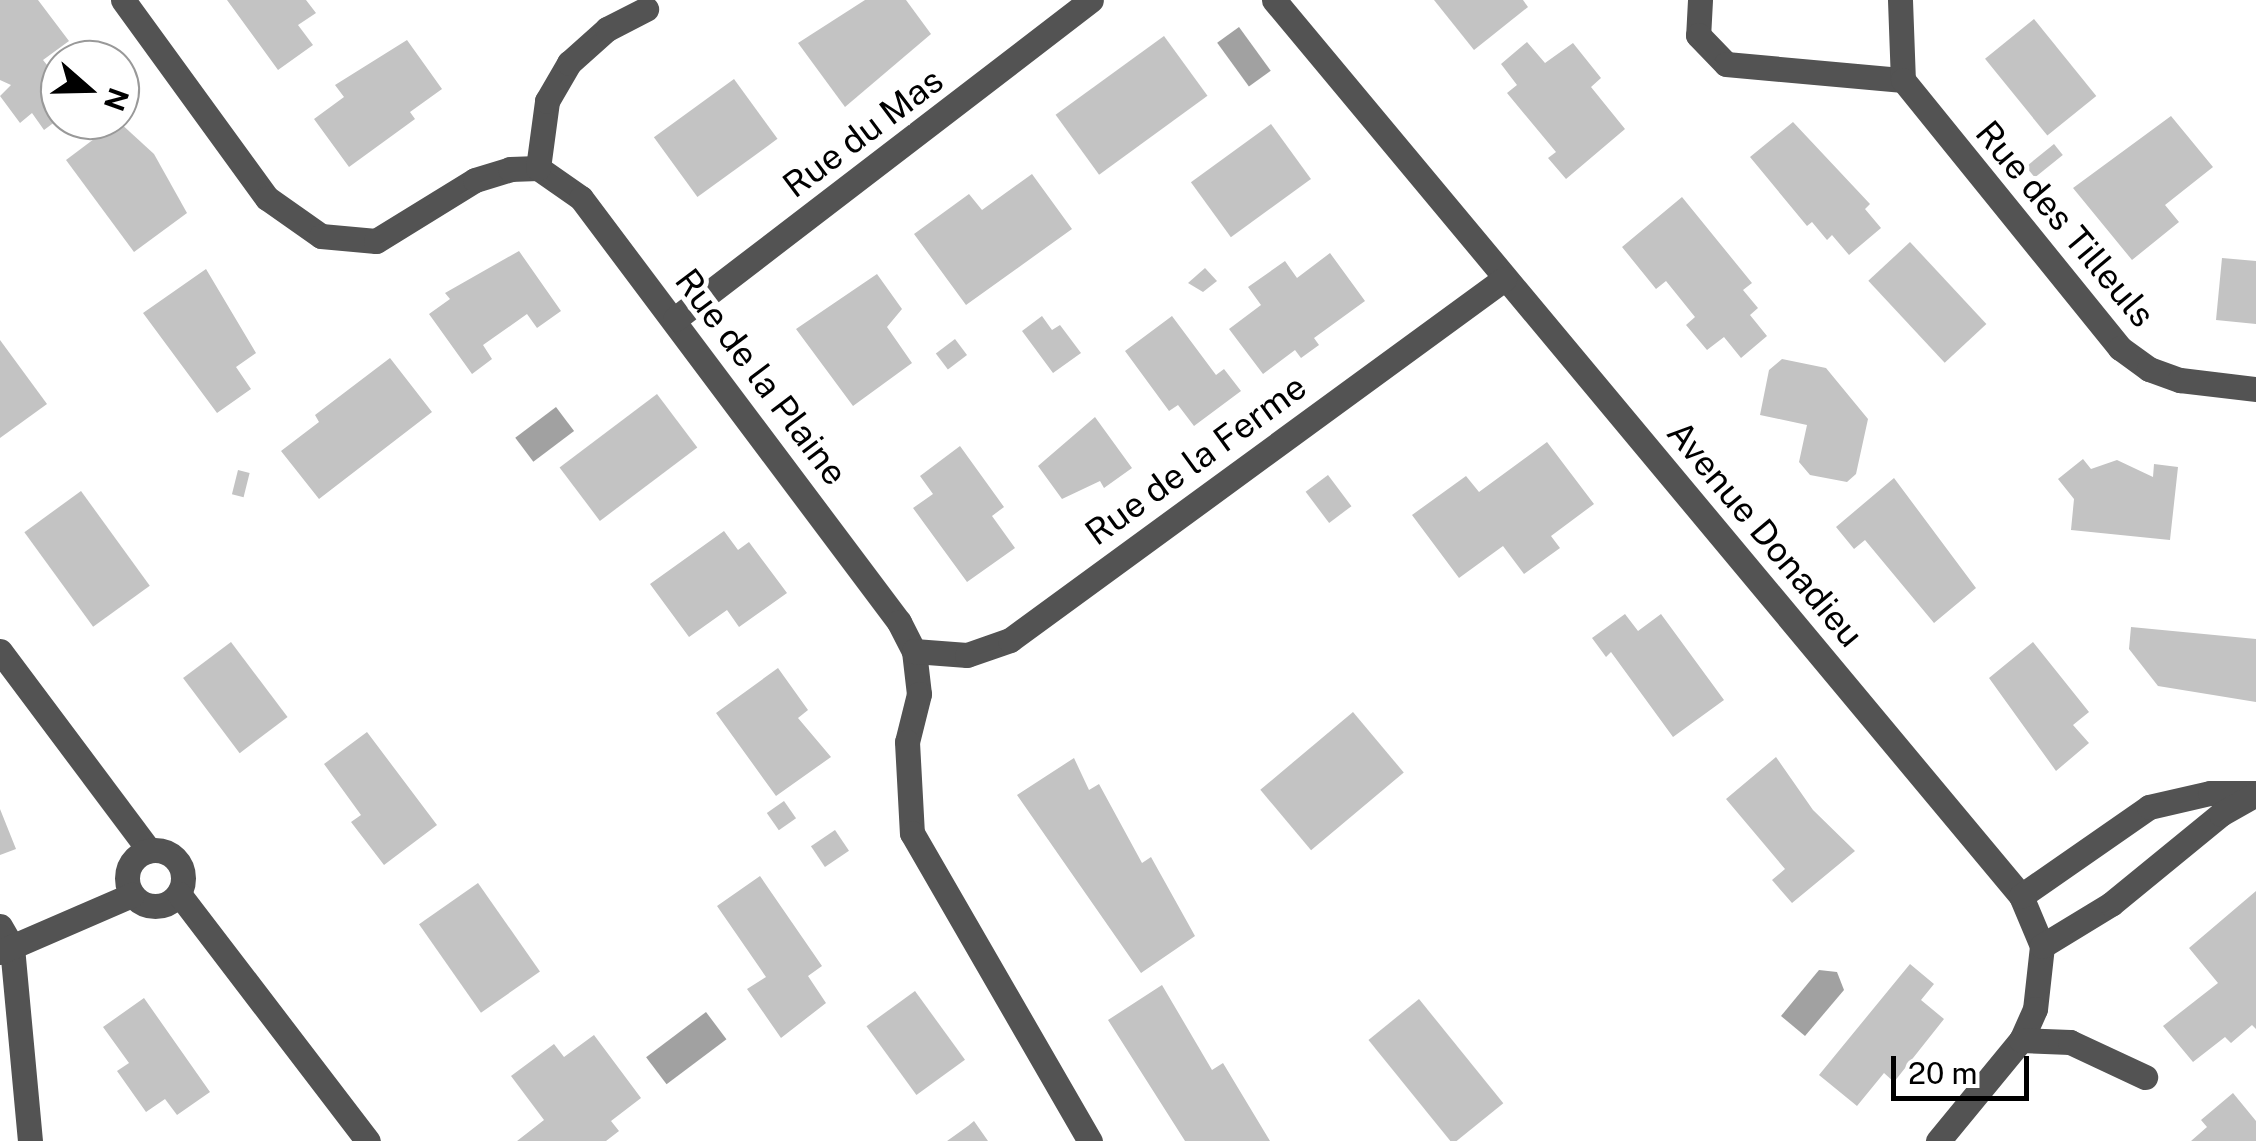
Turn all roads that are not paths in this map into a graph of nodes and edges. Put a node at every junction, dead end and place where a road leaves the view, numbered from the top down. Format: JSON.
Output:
{"nodes":[{"id":1,"x":123,"y":0,"type":"edge"},
{"id":2,"x":1091,"y":0,"type":"edge"},
{"id":3,"x":1274,"y":0,"type":"edge"},
{"id":4,"x":1700,"y":0,"type":"edge"},
{"id":5,"x":1900,"y":0,"type":"edge"},
{"id":6,"x":646,"y":9,"type":"dead end"},
{"id":7,"x":1903,"y":80,"type":"junction"},
{"id":8,"x":538,"y":168,"type":"junction"},
{"id":9,"x":1504,"y":279,"type":"junction"},
{"id":10,"x":675,"y":319,"type":"junction"},
{"id":11,"x":2256,"y":389,"type":"edge"},
{"id":12,"x":0,"y":651,"type":"edge"},
{"id":13,"x":914,"y":652,"type":"junction"},
{"id":14,"x":2256,"y":793,"type":"edge"},
{"id":15,"x":149,"y":850,"type":"junction"},
{"id":16,"x":179,"y":894,"type":"junction"},
{"id":17,"x":132,"y":895,"type":"junction"},
{"id":18,"x":2021,"y":896,"type":"junction"},
{"id":19,"x":4,"y":942,"type":"edge"},
{"id":20,"x":2042,"y":946,"type":"junction"},
{"id":21,"x":2021,"y":1040,"type":"junction"},
{"id":22,"x":2145,"y":1077,"type":"dead end"},
{"id":23,"x":30,"y":1141,"type":"edge"},
{"id":24,"x":368,"y":1141,"type":"edge"},
{"id":25,"x":1090,"y":1141,"type":"edge"},
{"id":26,"x":1938,"y":1141,"type":"edge"}],
"edges":[{"from":1,"to":8,"type":"street"},
{"from":2,"to":10,"type":"street","name":"Rue du Mas"},
{"from":3,"to":9,"type":"street","name":"Avenue Donadieu"},
{"from":4,"to":7,"type":"street"},
{"from":5,"to":7,"type":"street"},
{"from":6,"to":8,"type":"street"},
{"from":7,"to":11,"type":"street","name":"Rue des Tilleuls"},
{"from":8,"to":10,"type":"street","name":"Rue de la Plaine"},
{"from":9,"to":13,"type":"street","name":"Rue de la Ferme"},
{"from":9,"to":18,"type":"street","name":"Avenue Donadieu"},
{"from":10,"to":13,"type":"street","name":"Rue de la Plaine"},
{"from":12,"to":15,"type":"street"},
{"from":13,"to":25,"type":"street"},
{"from":14,"to":18,"type":"street"},
{"from":14,"to":20,"type":"street"},
{"from":15,"to":16,"type":"street"},
{"from":15,"to":17,"type":"street"},
{"from":16,"to":17,"type":"street"},
{"from":16,"to":24,"type":"street"},
{"from":17,"to":19,"type":"street"},
{"from":18,"to":20,"type":"street","name":"Avenue Donadieu"},
{"from":19,"to":23,"type":"street"},
{"from":20,"to":21,"type":"street","name":"Avenue Donadieu"},
{"from":21,"to":22,"type":"street"},
{"from":21,"to":26,"type":"street","name":"Avenue Donadieu"}]}
